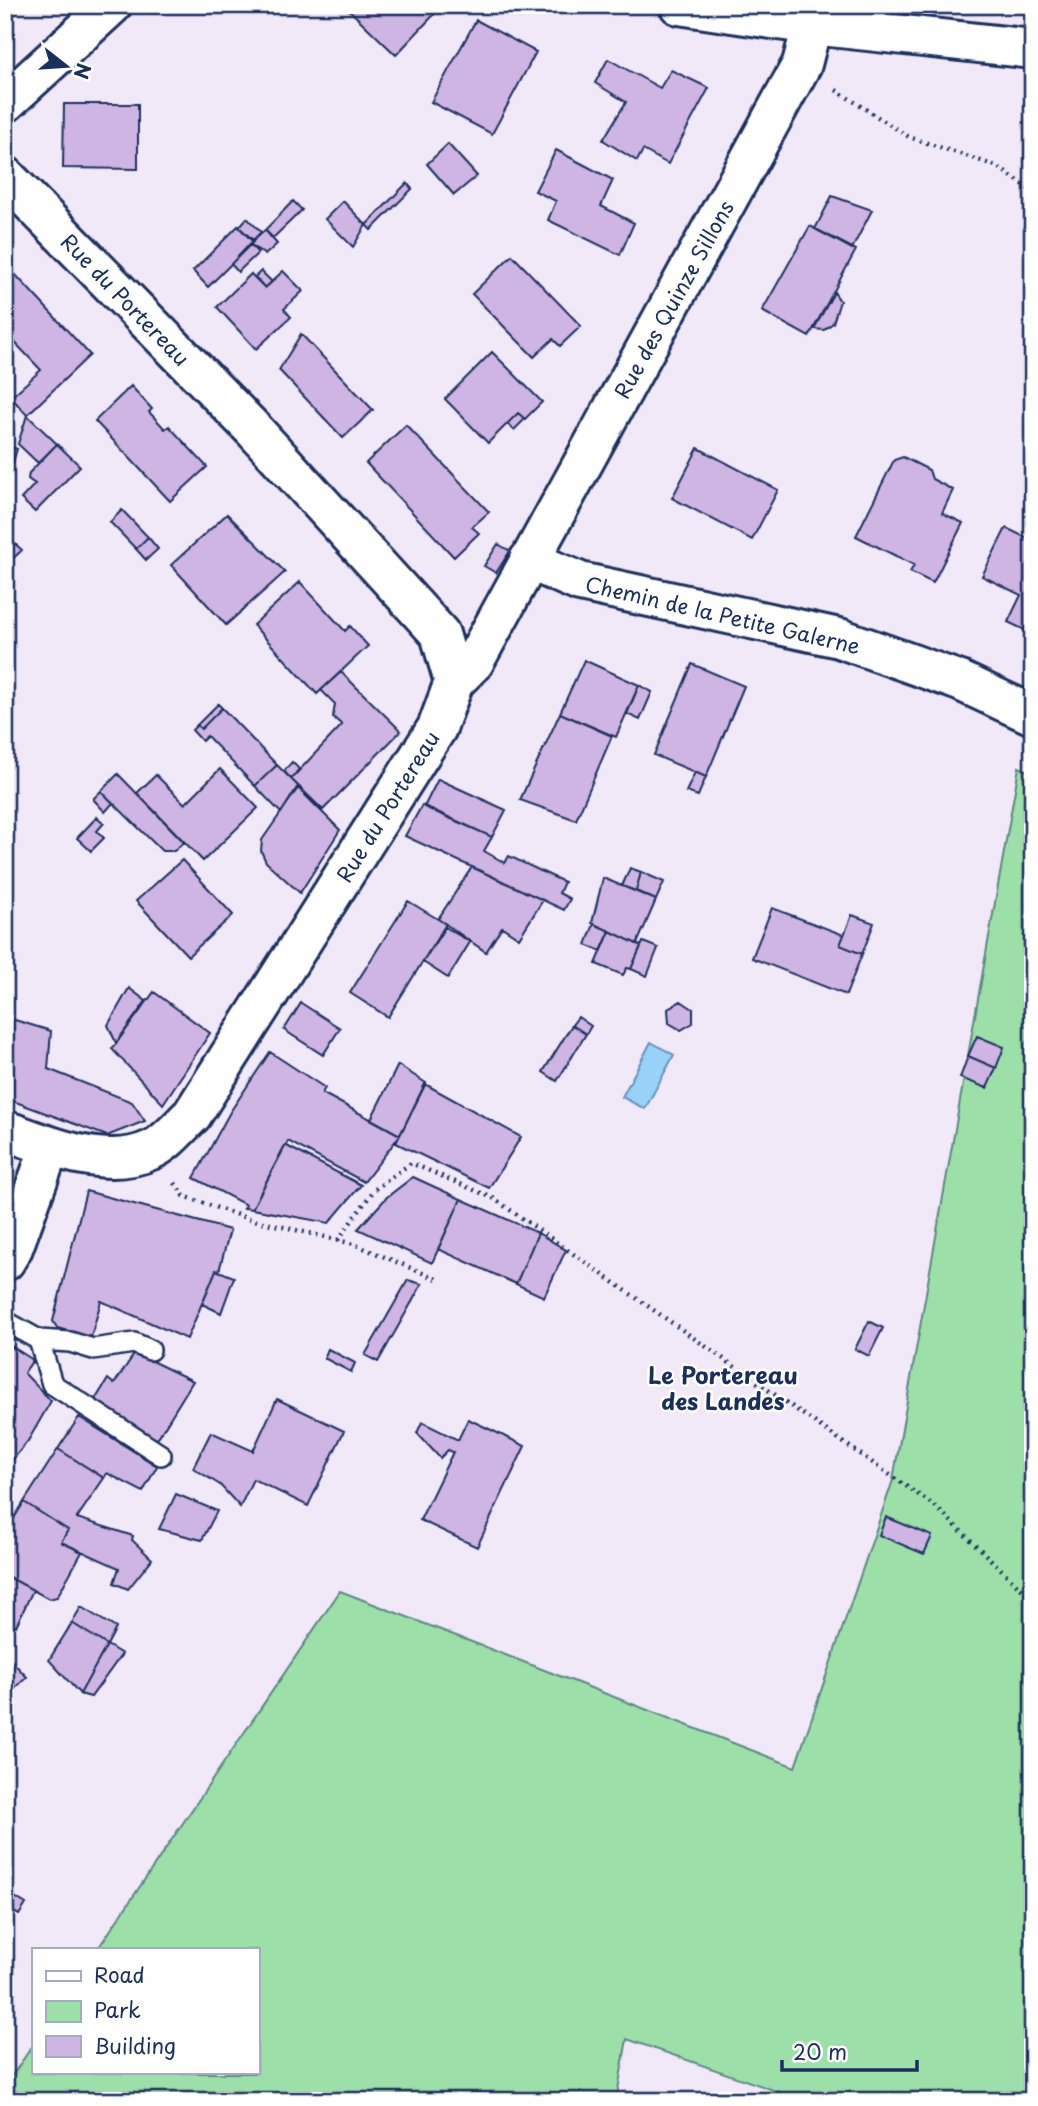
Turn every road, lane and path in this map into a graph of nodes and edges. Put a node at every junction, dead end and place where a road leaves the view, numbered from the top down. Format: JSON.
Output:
{"nodes":[{"id":1,"x":112,"y":5,"type":"edge"},
{"id":2,"x":679,"y":5,"type":"edge"},
{"id":3,"x":812,"y":26,"type":"junction"},
{"id":4,"x":1033,"y":49,"type":"edge"},
{"id":5,"x":802,"y":64,"type":"junction"},
{"id":6,"x":5,"y":103,"type":"edge"},
{"id":7,"x":5,"y":176,"type":"edge"},
{"id":8,"x":1033,"y":191,"type":"edge"},
{"id":9,"x":529,"y":560,"type":"junction"},
{"id":10,"x":454,"y":682,"type":"junction"},
{"id":11,"x":1033,"y":715,"type":"edge"},
{"id":12,"x":5,"y":1130,"type":"edge"},
{"id":13,"x":50,"y":1147,"type":"junction"},
{"id":14,"x":154,"y":1149,"type":"junction"},
{"id":15,"x":338,"y":1240,"type":"junction"},
{"id":16,"x":5,"y":1261,"type":"edge"},
{"id":17,"x":439,"y":1280,"type":"dead end"},
{"id":18,"x":5,"y":1321,"type":"edge"},
{"id":19,"x":39,"y":1340,"type":"junction"},
{"id":20,"x":150,"y":1350,"type":"dead end"},
{"id":21,"x":161,"y":1455,"type":"dead end"},
{"id":22,"x":1033,"y":1600,"type":"edge"}],
"edges":[{"from":1,"to":6,"type":"street"},
{"from":2,"to":3,"type":"street"},
{"from":3,"to":4,"type":"street"},
{"from":3,"to":5,"type":"street","name":"Rue des Quinze Sillons"},
{"from":5,"to":8,"type":"path"},
{"from":5,"to":9,"type":"street","name":"Rue des Quinze Sillons"},
{"from":7,"to":10,"type":"street","name":"Rue du Portereau"},
{"from":9,"to":10,"type":"street","name":"Rue des Quinze Sillons"},
{"from":9,"to":11,"type":"street","name":"Chemin de la Petite Galerne"},
{"from":10,"to":14,"type":"street","name":"Rue du Portereau"},
{"from":12,"to":13,"type":"street","name":"Rue du Portereau"},
{"from":13,"to":14,"type":"street","name":"Rue du Portereau"},
{"from":13,"to":16,"type":"street"},
{"from":14,"to":15,"type":"path"},
{"from":15,"to":17,"type":"path"},
{"from":15,"to":22,"type":"path"},
{"from":18,"to":19,"type":"lane"},
{"from":19,"to":20,"type":"lane"},
{"from":19,"to":21,"type":"lane"}]}
